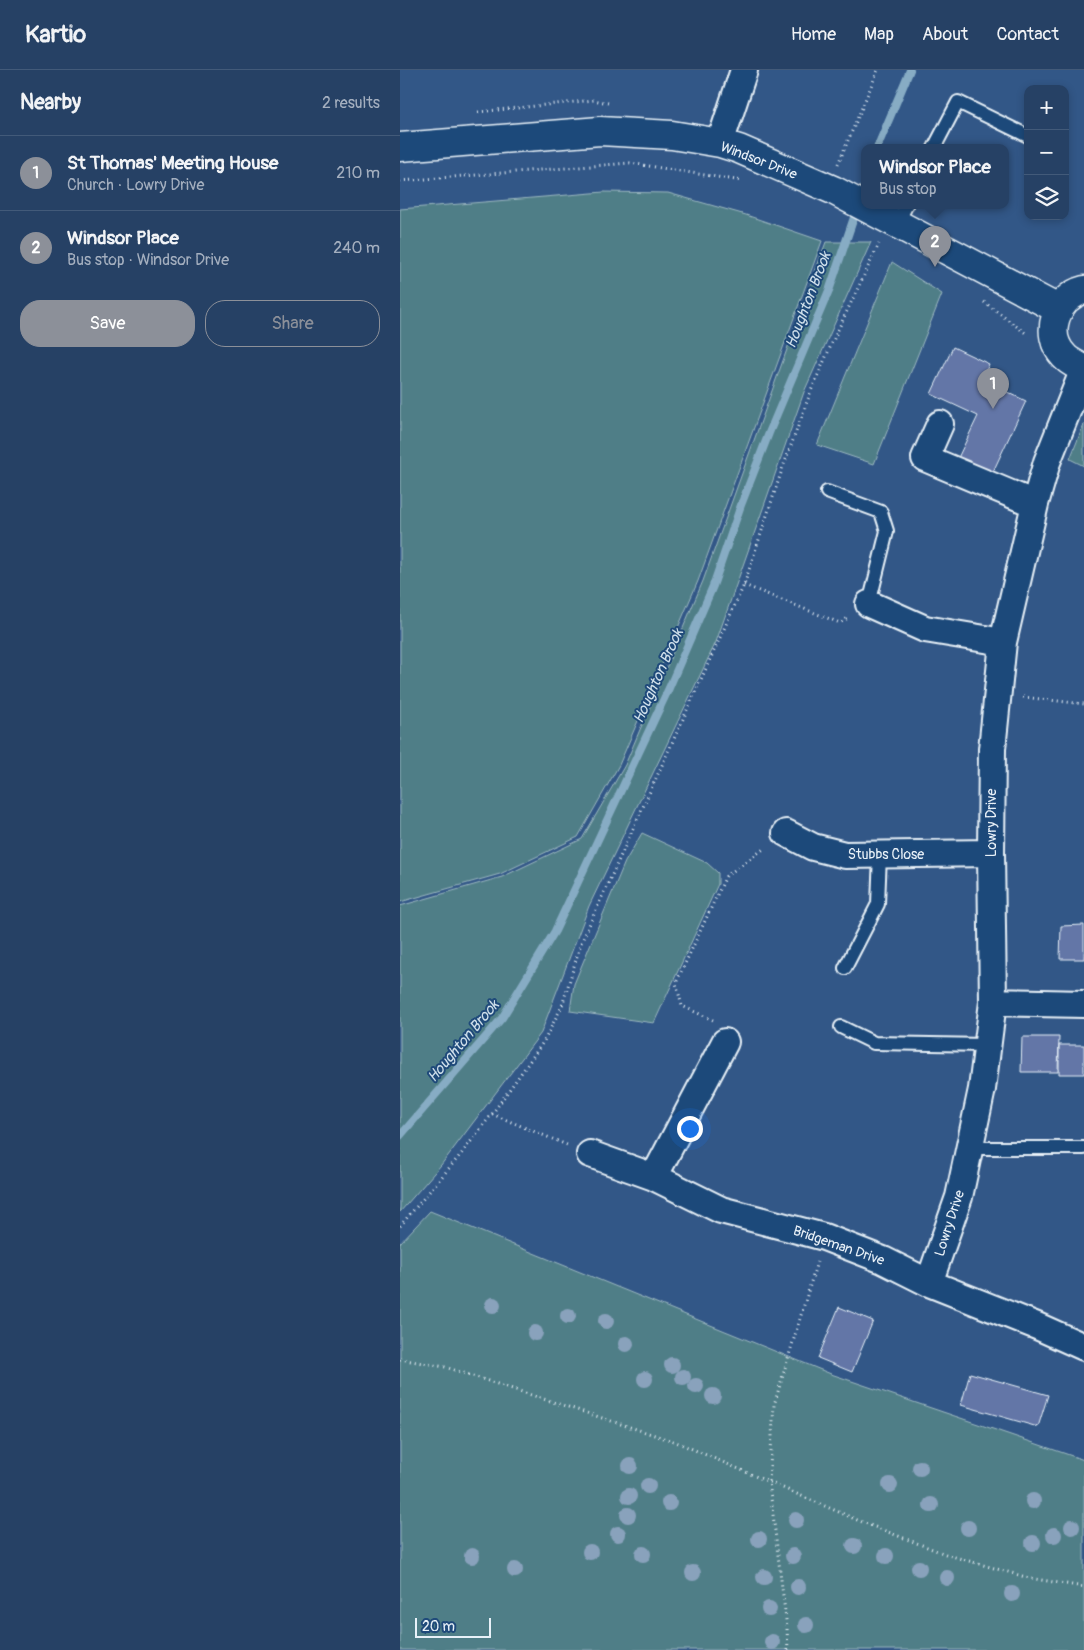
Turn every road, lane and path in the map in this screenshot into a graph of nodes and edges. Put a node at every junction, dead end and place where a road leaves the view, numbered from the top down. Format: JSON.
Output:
{"nodes":[{"id":1,"x":744,"y":70,"type":"edge"},
{"id":2,"x":878,"y":70,"type":"edge"},
{"id":3,"x":1024,"y":134,"type":"edge"},
{"id":4,"x":720,"y":143,"type":"junction"},
{"id":5,"x":936,"y":144,"type":"edge"},
{"id":6,"x":400,"y":148,"type":"edge"},
{"id":7,"x":834,"y":180,"type":"junction"},
{"id":8,"x":400,"y":181,"type":"edge"},
{"id":9,"x":749,"y":182,"type":"dead end"},
{"id":10,"x":861,"y":200,"type":"edge"},
{"id":11,"x":874,"y":209,"type":"edge"},
{"id":12,"x":892,"y":222,"type":"edge"},
{"id":13,"x":1084,"y":290,"type":"edge"},
{"id":14,"x":979,"y":298,"type":"dead end"},
{"id":15,"x":1058,"y":309,"type":"junction"},
{"id":16,"x":1032,"y":338,"type":"dead end"},
{"id":17,"x":1084,"y":369,"type":"edge"},
{"id":18,"x":940,"y":424,"type":"dead end"},
{"id":19,"x":828,"y":492,"type":"dead end"},
{"id":20,"x":1035,"y":504,"type":"junction"},
{"id":21,"x":744,"y":585,"type":"junction"},
{"id":22,"x":869,"y":604,"type":"junction"},
{"id":23,"x":1003,"y":642,"type":"junction"},
{"id":24,"x":1016,"y":697,"type":"dead end"},
{"id":25,"x":1084,"y":704,"type":"edge"},
{"id":26,"x":786,"y":833,"type":"joint"},
{"id":27,"x":991,"y":853,"type":"junction"},
{"id":28,"x":880,"y":854,"type":"junction"},
{"id":29,"x":845,"y":968,"type":"dead end"},
{"id":30,"x":993,"y":1002,"type":"junction"},
{"id":31,"x":1084,"y":1004,"type":"edge"},
{"id":32,"x":842,"y":1027,"type":"dead end"},
{"id":33,"x":725,"y":1042,"type":"joint"},
{"id":34,"x":987,"y":1045,"type":"junction"},
{"id":35,"x":492,"y":1114,"type":"junction"},
{"id":36,"x":969,"y":1148,"type":"junction"},
{"id":37,"x":1084,"y":1148,"type":"edge"},
{"id":38,"x":590,"y":1154,"type":"joint"},
{"id":39,"x":654,"y":1177,"type":"junction"},
{"id":40,"x":400,"y":1226,"type":"edge"},
{"id":41,"x":824,"y":1237,"type":"junction"},
{"id":42,"x":929,"y":1282,"type":"junction"},
{"id":43,"x":1084,"y":1347,"type":"edge"},
{"id":44,"x":400,"y":1359,"type":"edge"},
{"id":45,"x":769,"y":1482,"type":"junction"},
{"id":46,"x":1084,"y":1588,"type":"edge"},
{"id":47,"x":788,"y":1650,"type":"edge"}],
"edges":[{"from":1,"to":4,"type":"street"},
{"from":2,"to":7,"type":"path"},
{"from":3,"to":5,"type":"lane"},
{"from":4,"to":6,"type":"street","name":"Windsor Drive"},
{"from":4,"to":7,"type":"street","name":"Windsor Drive"},
{"from":7,"to":10,"type":"street","name":"Windsor Drive"},
{"from":8,"to":9,"type":"path"},
{"from":11,"to":12,"type":"street","name":"Windsor Drive"},
{"from":12,"to":15,"type":"street","name":"Windsor Drive"},
{"from":12,"to":21,"type":"path"},
{"from":13,"to":15,"type":"street"},
{"from":14,"to":16,"type":"path"},
{"from":15,"to":17,"type":"street"},
{"from":17,"to":20,"type":"street","name":"Lowry Drive"},
{"from":18,"to":20,"type":"street"},
{"from":19,"to":22,"type":"lane"},
{"from":20,"to":23,"type":"street","name":"Lowry Drive"},
{"from":21,"to":22,"type":"path"},
{"from":21,"to":35,"type":"path"},
{"from":22,"to":23,"type":"street"},
{"from":23,"to":27,"type":"street","name":"Lowry Drive"},
{"from":24,"to":25,"type":"path"},
{"from":26,"to":28,"type":"street","name":"Stubbs Close"},
{"from":26,"to":33,"type":"path"},
{"from":27,"to":28,"type":"street","name":"Stubbs Close"},
{"from":27,"to":30,"type":"street","name":"Lowry Drive"},
{"from":28,"to":29,"type":"lane"},
{"from":30,"to":31,"type":"street"},
{"from":30,"to":34,"type":"street","name":"Lowry Drive"},
{"from":32,"to":34,"type":"lane"},
{"from":33,"to":39,"type":"street"},
{"from":34,"to":36,"type":"street","name":"Lowry Drive"},
{"from":35,"to":38,"type":"path"},
{"from":35,"to":40,"type":"path"},
{"from":36,"to":37,"type":"lane"},
{"from":36,"to":42,"type":"street","name":"Lowry Drive"},
{"from":38,"to":39,"type":"street","name":"Bridgeman Drive"},
{"from":39,"to":41,"type":"street","name":"Bridgeman Drive"},
{"from":41,"to":42,"type":"street","name":"Bridgeman Drive"},
{"from":41,"to":45,"type":"path"},
{"from":42,"to":43,"type":"street","name":"Bridgeman Drive"},
{"from":44,"to":45,"type":"path"},
{"from":45,"to":46,"type":"path"},
{"from":45,"to":47,"type":"path"}]}
